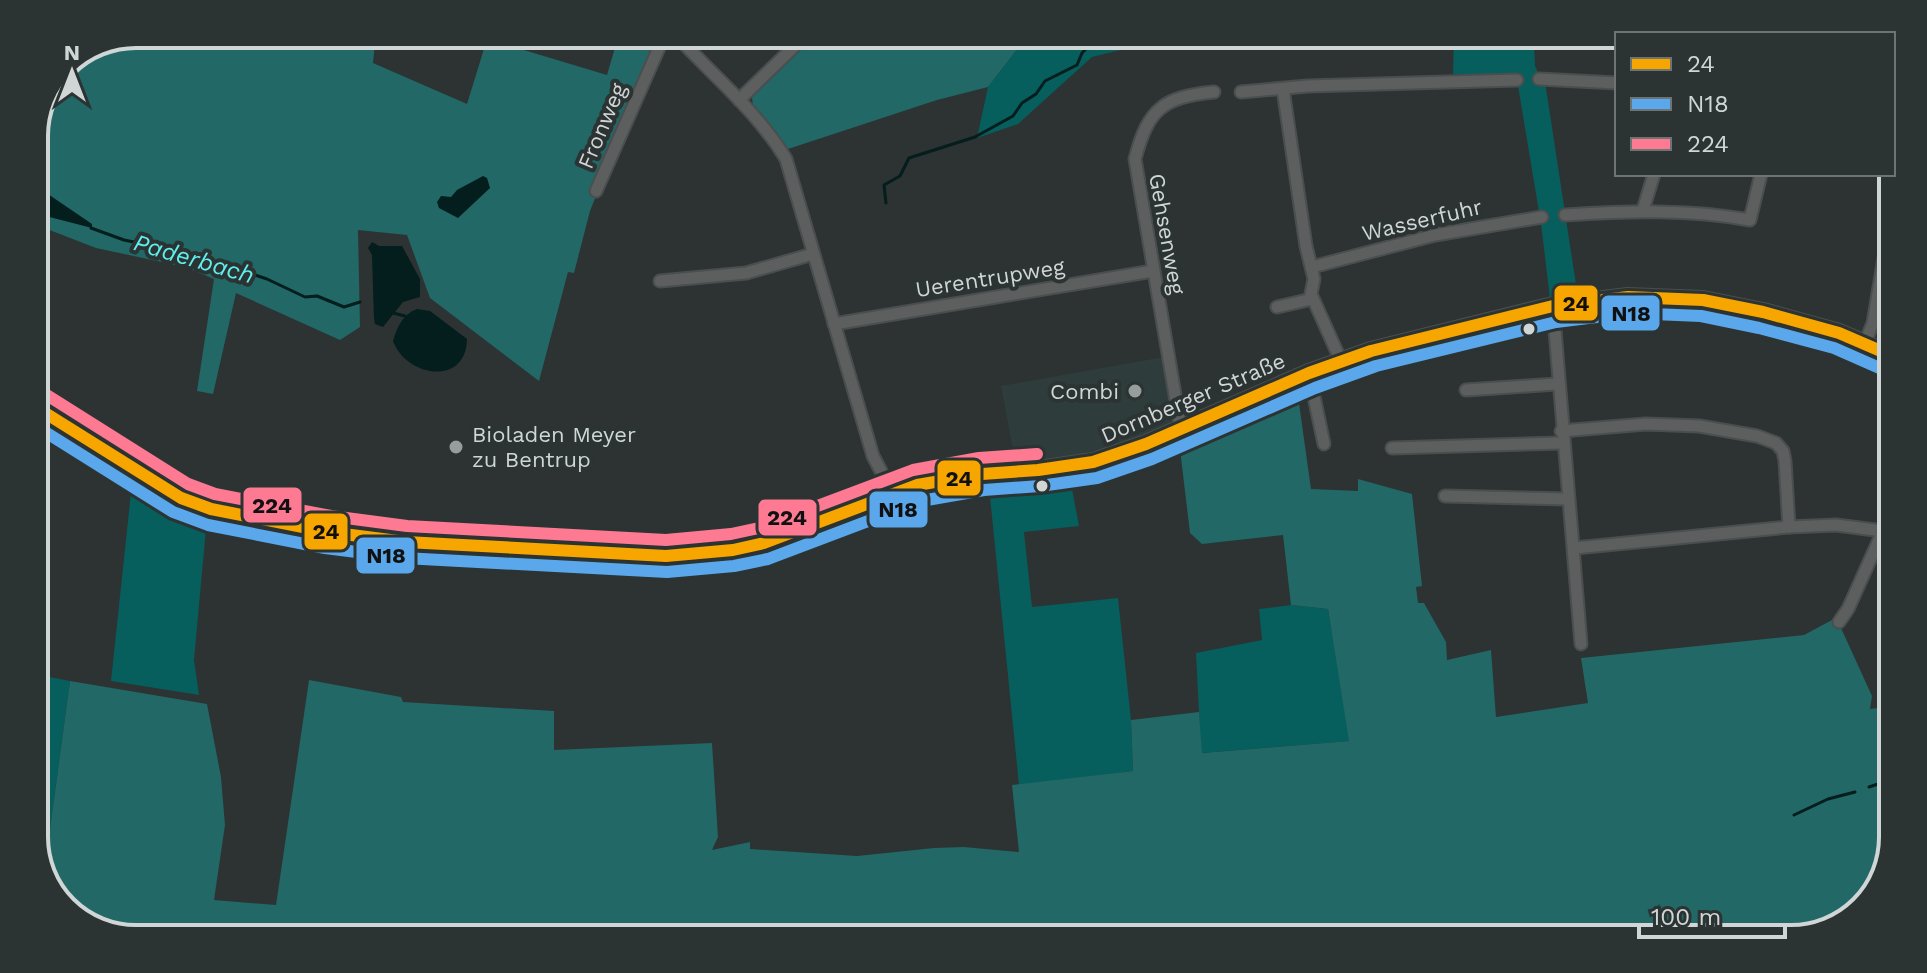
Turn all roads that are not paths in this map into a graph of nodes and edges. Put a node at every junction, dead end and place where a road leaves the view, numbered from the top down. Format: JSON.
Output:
{"nodes":[{"id":1,"x":659,"y":48,"type":"edge"},
{"id":2,"x":689,"y":48,"type":"edge"},
{"id":3,"x":793,"y":48,"type":"edge"},
{"id":4,"x":1539,"y":79,"type":"dead end"},
{"id":5,"x":1517,"y":80,"type":"dead end"},
{"id":6,"x":1615,"y":83,"type":"edge"},
{"id":7,"x":1283,"y":89,"type":"junction"},
{"id":8,"x":1214,"y":92,"type":"dead end"},
{"id":9,"x":1241,"y":92,"type":"dead end"},
{"id":10,"x":739,"y":100,"type":"junction"},
{"id":11,"x":1653,"y":176,"type":"edge"},
{"id":12,"x":1761,"y":176,"type":"edge"},
{"id":13,"x":596,"y":191,"type":"dead end"},
{"id":14,"x":1643,"y":210,"type":"junction"},
{"id":15,"x":1565,"y":215,"type":"dead end"},
{"id":16,"x":1542,"y":217,"type":"dead end"},
{"id":17,"x":813,"y":254,"type":"junction"},
{"id":18,"x":1312,"y":267,"type":"junction"},
{"id":19,"x":1153,"y":271,"type":"junction"},
{"id":20,"x":660,"y":281,"type":"dead end"},
{"id":21,"x":1879,"y":288,"type":"edge"},
{"id":22,"x":1312,"y":299,"type":"junction"},
{"id":23,"x":1553,"y":306,"type":"junction"},
{"id":24,"x":1277,"y":307,"type":"dead end"},
{"id":25,"x":834,"y":324,"type":"junction"},
{"id":26,"x":1865,"y":343,"type":"junction"},
{"id":27,"x":1879,"y":350,"type":"edge"},
{"id":28,"x":1341,"y":361,"type":"junction"},
{"id":29,"x":1309,"y":373,"type":"junction"},
{"id":30,"x":1557,"y":384,"type":"junction"},
{"id":31,"x":1466,"y":390,"type":"dead end"},
{"id":32,"x":48,"y":415,"type":"edge"},
{"id":33,"x":1181,"y":430,"type":"junction"},
{"id":34,"x":1562,"y":437,"type":"junction"},
{"id":35,"x":1324,"y":444,"type":"dead end"},
{"id":36,"x":1392,"y":448,"type":"dead end"},
{"id":37,"x":893,"y":494,"type":"junction"},
{"id":38,"x":1445,"y":496,"type":"dead end"},
{"id":39,"x":1567,"y":499,"type":"junction"},
{"id":40,"x":1879,"y":526,"type":"edge"},
{"id":41,"x":1789,"y":527,"type":"junction"},
{"id":42,"x":1879,"y":539,"type":"edge"},
{"id":43,"x":1575,"y":548,"type":"junction"},
{"id":44,"x":1839,"y":622,"type":"dead end"},
{"id":45,"x":1581,"y":644,"type":"dead end"}],
"edges":[{"from":1,"to":13,"type":"street","name":"Fronweg"},
{"from":2,"to":10,"type":"street"},
{"from":3,"to":10,"type":"street"},
{"from":4,"to":6,"type":"street"},
{"from":5,"to":7,"type":"street"},
{"from":7,"to":9,"type":"street"},
{"from":7,"to":18,"type":"street"},
{"from":8,"to":19,"type":"street","name":"Gehsenweg"},
{"from":10,"to":17,"type":"street"},
{"from":11,"to":14,"type":"street"},
{"from":12,"to":14,"type":"street"},
{"from":14,"to":15,"type":"street"},
{"from":16,"to":18,"type":"street","name":"Wasserfuhr"},
{"from":17,"to":20,"type":"street"},
{"from":17,"to":25,"type":"street"},
{"from":18,"to":22,"type":"street"},
{"from":19,"to":25,"type":"street","name":"Uerentrupweg"},
{"from":19,"to":33,"type":"street","name":"Gehsenweg"},
{"from":21,"to":26,"type":"street"},
{"from":22,"to":24,"type":"street"},
{"from":22,"to":28,"type":"street"},
{"from":23,"to":26,"type":"main road","name":"Dornberger Straße"},
{"from":23,"to":28,"type":"main road","name":"Dornberger Straße"},
{"from":23,"to":30,"type":"street"},
{"from":25,"to":37,"type":"street"},
{"from":26,"to":27,"type":"main road","name":"Dornberger Straße"},
{"from":28,"to":29,"type":"main road","name":"Dornberger Straße"},
{"from":29,"to":33,"type":"main road","name":"Dornberger Straße"},
{"from":29,"to":35,"type":"street","name":"Dornberger Straße"},
{"from":30,"to":31,"type":"street"},
{"from":30,"to":34,"type":"street"},
{"from":32,"to":37,"type":"main road","name":"Dornberger Straße"},
{"from":33,"to":37,"type":"main road","name":"Dornberger Straße"},
{"from":34,"to":36,"type":"street"},
{"from":34,"to":39,"type":"street"},
{"from":34,"to":41,"type":"street"},
{"from":38,"to":39,"type":"street"},
{"from":39,"to":43,"type":"street"},
{"from":40,"to":41,"type":"street"},
{"from":41,"to":43,"type":"street"},
{"from":42,"to":44,"type":"street"},
{"from":43,"to":45,"type":"street"}]}
